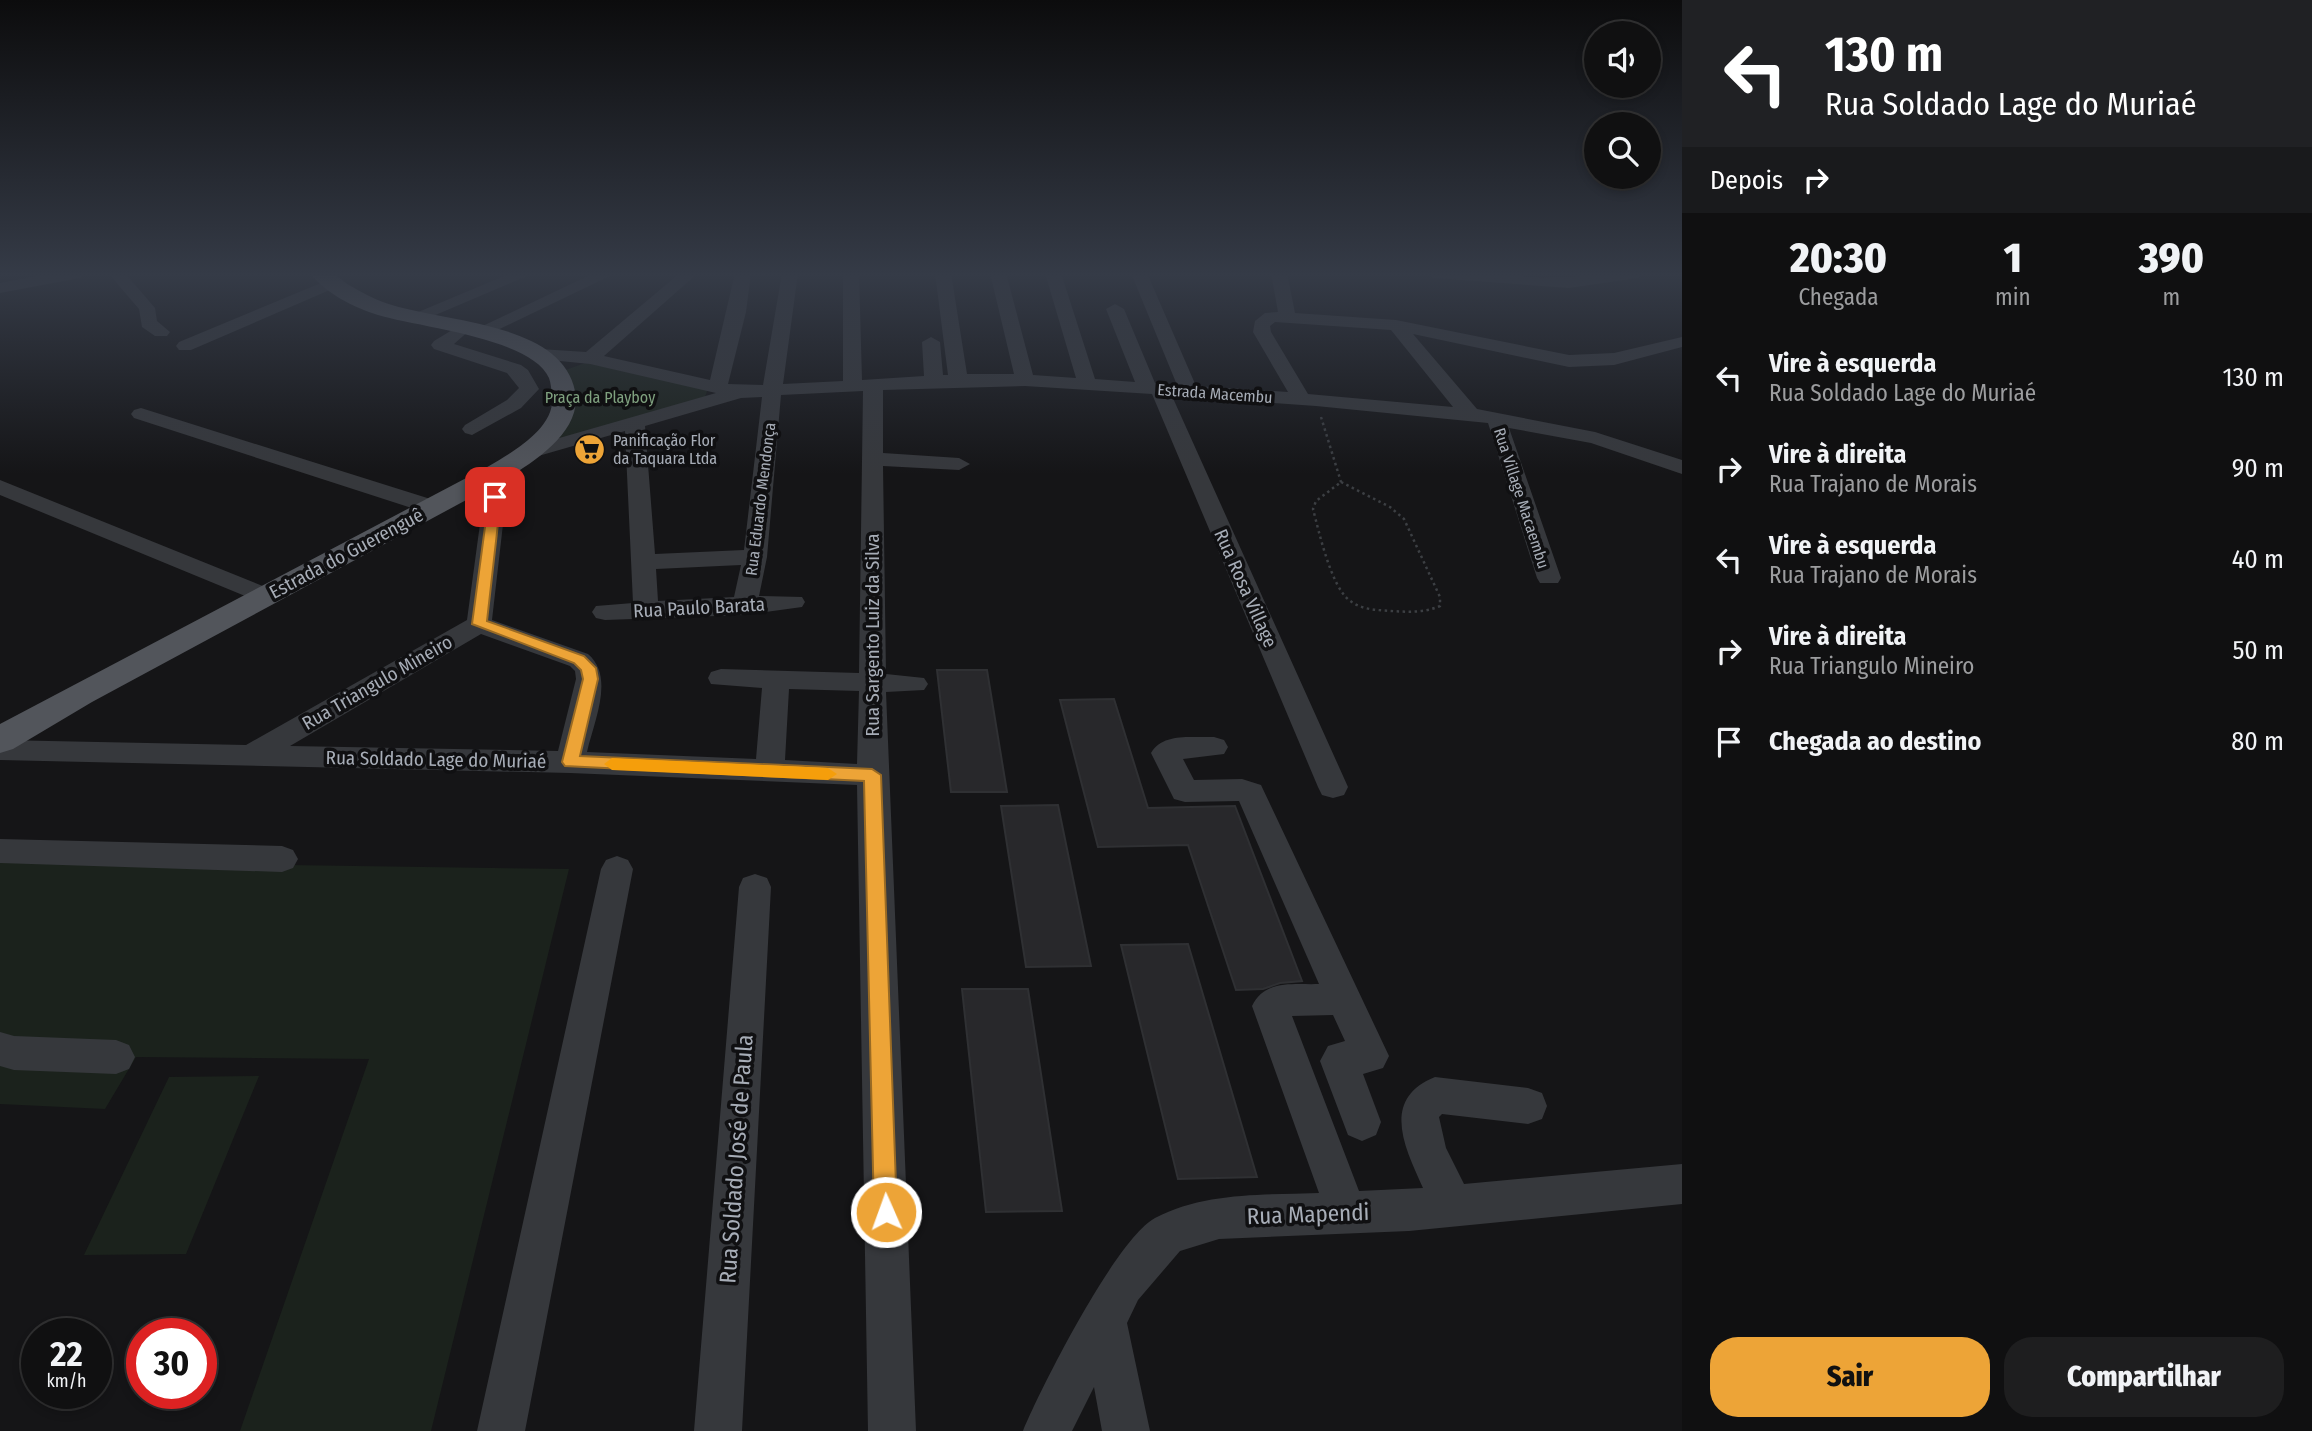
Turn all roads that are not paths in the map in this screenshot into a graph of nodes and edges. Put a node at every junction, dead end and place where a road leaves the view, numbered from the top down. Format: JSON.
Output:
{"nodes":[{"id":1,"x":198,"y":340,"type":"edge"},
{"id":2,"x":450,"y":340,"type":"edge"},
{"id":3,"x":509,"y":340,"type":"edge"},
{"id":4,"x":611,"y":340,"type":"edge"},
{"id":5,"x":730,"y":340,"type":"edge"},
{"id":6,"x":780,"y":340,"type":"edge"},
{"id":7,"x":858,"y":340,"type":"edge"},
{"id":8,"x":952,"y":340,"type":"edge"},
{"id":9,"x":1015,"y":340,"type":"edge"},
{"id":10,"x":1074,"y":340,"type":"edge"},
{"id":11,"x":1130,"y":340,"type":"edge"},
{"id":12,"x":1167,"y":340,"type":"edge"},
{"id":13,"x":1271,"y":340,"type":"edge"},
{"id":14,"x":1408,"y":340,"type":"edge"},
{"id":15,"x":1469,"y":340,"type":"edge"},
{"id":16,"x":931,"y":342,"type":"dead end"},
{"id":17,"x":1682,"y":342,"type":"edge"},
{"id":18,"x":185,"y":346,"type":"dead end"},
{"id":19,"x":540,"y":354,"type":"junction"},
{"id":20,"x":590,"y":358,"type":"junction"},
{"id":21,"x":958,"y":380,"type":"junction"},
{"id":22,"x":1025,"y":380,"type":"junction"},
{"id":23,"x":934,"y":382,"type":"junction"},
{"id":24,"x":1087,"y":384,"type":"junction"},
{"id":25,"x":863,"y":386,"type":"junction"},
{"id":26,"x":718,"y":387,"type":"junction"},
{"id":27,"x":1153,"y":389,"type":"junction"},
{"id":28,"x":772,"y":391,"type":"junction"},
{"id":29,"x":1189,"y":391,"type":"junction"},
{"id":30,"x":740,"y":393,"type":"junction"},
{"id":31,"x":1309,"y":399,"type":"junction"},
{"id":32,"x":141,"y":414,"type":"dead end"},
{"id":33,"x":1470,"y":414,"type":"junction"},
{"id":34,"x":1496,"y":418,"type":"junction"},
{"id":35,"x":635,"y":421,"type":"junction"},
{"id":36,"x":472,"y":429,"type":"dead end"},
{"id":37,"x":527,"y":453,"type":"junction"},
{"id":38,"x":1672,"y":455,"type":"edge"},
{"id":39,"x":872,"y":459,"type":"junction"},
{"id":40,"x":958,"y":464,"type":"dead end"},
{"id":41,"x":1682,"y":468,"type":"edge"},
{"id":42,"x":498,"y":472,"type":"junction"},
{"id":43,"x":0,"y":487,"type":"edge"},
{"id":44,"x":432,"y":507,"type":"junction"},
{"id":45,"x":755,"y":557,"type":"junction"},
{"id":46,"x":645,"y":562,"type":"junction"},
{"id":47,"x":1549,"y":578,"type":"dead end"},
{"id":48,"x":266,"y":596,"type":"junction"},
{"id":49,"x":793,"y":602,"type":"dead end"},
{"id":50,"x":744,"y":607,"type":"junction"},
{"id":51,"x":646,"y":610,"type":"junction"},
{"id":52,"x":605,"y":612,"type":"dead end"},
{"id":53,"x":479,"y":624,"type":"junction"},
{"id":54,"x":722,"y":678,"type":"dead end"},
{"id":55,"x":776,"y":680,"type":"junction"},
{"id":56,"x":871,"y":681,"type":"junction"},
{"id":57,"x":914,"y":684,"type":"dead end"},
{"id":58,"x":0,"y":740,"type":"edge"},
{"id":59,"x":1214,"y":747,"type":"dead end"},
{"id":60,"x":0,"y":750,"type":"edge"},
{"id":61,"x":251,"y":755,"type":"junction"},
{"id":62,"x":570,"y":762,"type":"junction"},
{"id":63,"x":770,"y":772,"type":"junction"},
{"id":64,"x":872,"y":775,"type":"junction"},
{"id":65,"x":1333,"y":787,"type":"dead end"},
{"id":66,"x":0,"y":851,"type":"edge"},
{"id":67,"x":282,"y":859,"type":"dead end"},
{"id":68,"x":617,"y":869,"type":"dead end"},
{"id":69,"x":755,"y":887,"type":"dead end"},
{"id":70,"x":1344,"y":999,"type":"junction"},
{"id":71,"x":0,"y":1049,"type":"edge"},
{"id":72,"x":116,"y":1057,"type":"dead end"},
{"id":73,"x":1528,"y":1107,"type":"dead end"},
{"id":74,"x":1362,"y":1122,"type":"dead end"},
{"id":75,"x":1682,"y":1184,"type":"edge"},
{"id":76,"x":1453,"y":1206,"type":"junction"},
{"id":77,"x":1346,"y":1212,"type":"junction"},
{"id":78,"x":1105,"y":1322,"type":"junction"},
{"id":79,"x":501,"y":1431,"type":"edge"},
{"id":80,"x":718,"y":1431,"type":"edge"},
{"id":81,"x":892,"y":1431,"type":"edge"},
{"id":82,"x":1047,"y":1431,"type":"edge"},
{"id":83,"x":1126,"y":1431,"type":"edge"}],
"edges":[{"from":1,"to":18,"type":"street"},
{"from":2,"to":36,"type":"street"},
{"from":3,"to":19,"type":"main road","name":"Estrada do Guerenguê"},
{"from":4,"to":20,"type":"street"},
{"from":5,"to":26,"type":"street"},
{"from":6,"to":28,"type":"street","name":"Rua Eduardo Mendonça"},
{"from":7,"to":25,"type":"street","name":"Rua Sargento Luiz da Silva"},
{"from":8,"to":21,"type":"street"},
{"from":9,"to":22,"type":"street"},
{"from":10,"to":24,"type":"street"},
{"from":11,"to":27,"type":"street","name":"Rua Rosa Village"},
{"from":12,"to":29,"type":"street"},
{"from":13,"to":31,"type":"street"},
{"from":14,"to":33,"type":"street"},
{"from":15,"to":17,"type":"street"},
{"from":16,"to":23,"type":"street"},
{"from":19,"to":20,"type":"street","name":"Estrada Macembu"},
{"from":19,"to":37,"type":"main road","name":"Estrada do Guerenguê"},
{"from":20,"to":26,"type":"street","name":"Estrada Macembu"},
{"from":21,"to":22,"type":"street","name":"Estrada Macembu"},
{"from":21,"to":23,"type":"street","name":"Estrada Macembu"},
{"from":22,"to":24,"type":"street","name":"Estrada Macembu"},
{"from":23,"to":25,"type":"street","name":"Estrada Macembu"},
{"from":24,"to":27,"type":"street","name":"Estrada Macembu"},
{"from":25,"to":28,"type":"street","name":"Estrada Macembu"},
{"from":25,"to":39,"type":"street","name":"Rua Sargento Luiz da Silva"},
{"from":26,"to":30,"type":"street","name":"Estrada Macembu"},
{"from":27,"to":29,"type":"street","name":"Estrada Macembu"},
{"from":27,"to":65,"type":"street","name":"Rua Rosa Village"},
{"from":28,"to":30,"type":"street","name":"Estrada Macembu"},
{"from":28,"to":45,"type":"street","name":"Rua Eduardo Mendonça"},
{"from":29,"to":31,"type":"street","name":"Estrada Macembu"},
{"from":30,"to":35,"type":"street","name":"Estrada Macembu"},
{"from":31,"to":33,"type":"street","name":"Estrada Macembu"},
{"from":32,"to":44,"type":"street"},
{"from":33,"to":34,"type":"street","name":"Estrada Macembu"},
{"from":34,"to":38,"type":"street","name":"Estrada Macembu"},
{"from":34,"to":47,"type":"street","name":"Rua Village Macaembu"},
{"from":35,"to":37,"type":"street","name":"Estrada Macembu"},
{"from":35,"to":46,"type":"street"},
{"from":37,"to":42,"type":"main road","name":"Estrada do Guerenguê"},
{"from":38,"to":41,"type":"street","name":"Estrada Macembu"},
{"from":39,"to":40,"type":"street"},
{"from":39,"to":56,"type":"street","name":"Rua Sargento Luiz da Silva"},
{"from":42,"to":44,"type":"main road","name":"Estrada do Guerenguê"},
{"from":42,"to":53,"type":"street"},
{"from":43,"to":48,"type":"street"},
{"from":44,"to":48,"type":"main road","name":"Estrada do Guerenguê"},
{"from":45,"to":46,"type":"street"},
{"from":45,"to":50,"type":"street","name":"Rua Eduardo Mendonça"},
{"from":46,"to":51,"type":"street"},
{"from":48,"to":58,"type":"main road","name":"Estrada do Guerenguê"},
{"from":49,"to":50,"type":"street","name":"Rua Paulo Barata"},
{"from":50,"to":51,"type":"street","name":"Rua Paulo Barata"},
{"from":51,"to":52,"type":"street","name":"Rua Paulo Barata"},
{"from":53,"to":61,"type":"street","name":"Rua Triangulo Mineiro"},
{"from":53,"to":62,"type":"street"},
{"from":54,"to":55,"type":"street"},
{"from":55,"to":56,"type":"street"},
{"from":55,"to":63,"type":"street"},
{"from":56,"to":57,"type":"street"},
{"from":56,"to":64,"type":"street","name":"Rua Sargento Luiz da Silva"},
{"from":59,"to":70,"type":"street"},
{"from":60,"to":61,"type":"street","name":"Rua Soldado Lage do Muriaé"},
{"from":61,"to":62,"type":"street","name":"Rua Soldado Lage do Muriaé"},
{"from":62,"to":63,"type":"street","name":"Rua Soldado Lage do Muriaé"},
{"from":63,"to":64,"type":"street","name":"Rua Soldado Lage do Muriaé"},
{"from":64,"to":81,"type":"street","name":"Rua Sargento Luiz da Silva"},
{"from":66,"to":67,"type":"street"},
{"from":68,"to":79,"type":"street"},
{"from":69,"to":80,"type":"street","name":"Rua Soldado José de Paula"},
{"from":70,"to":74,"type":"street"},
{"from":70,"to":77,"type":"street"},
{"from":71,"to":72,"type":"street"},
{"from":73,"to":76,"type":"street"},
{"from":75,"to":76,"type":"street","name":"Rua Mapendi"},
{"from":76,"to":77,"type":"street","name":"Rua Mapendi"},
{"from":77,"to":78,"type":"street","name":"Rua Mapendi"},
{"from":78,"to":82,"type":"street","name":"Rua Mapendi"},
{"from":78,"to":83,"type":"street"}]}
